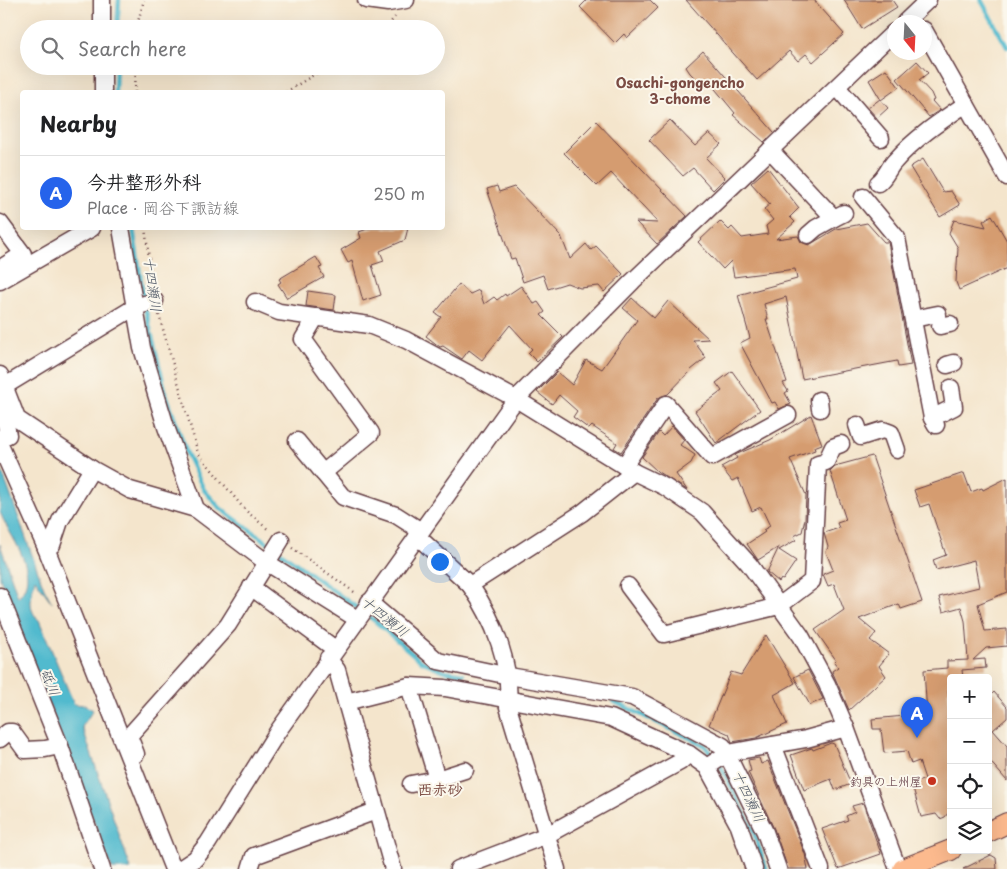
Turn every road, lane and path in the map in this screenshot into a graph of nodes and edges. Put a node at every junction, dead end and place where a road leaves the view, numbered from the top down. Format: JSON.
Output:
{"nodes":[{"id":1,"x":102,"y":0,"type":"edge"},
{"id":2,"x":144,"y":0,"type":"edge"},
{"id":3,"x":366,"y":0,"type":"edge"},
{"id":4,"x":406,"y":0,"type":"edge"},
{"id":5,"x":928,"y":0,"type":"edge"},
{"id":6,"x":916,"y":15,"type":"edge"},
{"id":7,"x":102,"y":20,"type":"edge"},
{"id":8,"x":138,"y":20,"type":"edge"},
{"id":9,"x":887,"y":39,"type":"edge"},
{"id":10,"x":932,"y":44,"type":"edge"},
{"id":11,"x":103,"y":75,"type":"edge"},
{"id":12,"x":136,"y":75,"type":"edge"},
{"id":13,"x":313,"y":75,"type":"edge"},
{"id":14,"x":837,"y":87,"type":"junction"},
{"id":15,"x":103,"y":90,"type":"edge"},
{"id":16,"x":135,"y":90,"type":"edge"},
{"id":17,"x":289,"y":90,"type":"edge"},
{"id":18,"x":966,"y":104,"type":"junction"},
{"id":19,"x":881,"y":138,"type":"dead end"},
{"id":20,"x":770,"y":150,"type":"junction"},
{"id":21,"x":1007,"y":178,"type":"edge"},
{"id":22,"x":883,"y":183,"type":"dead end"},
{"id":23,"x":863,"y":196,"type":"dead end"},
{"id":24,"x":0,"y":223,"type":"edge"},
{"id":25,"x":89,"y":230,"type":"edge"},
{"id":26,"x":122,"y":230,"type":"edge"},
{"id":27,"x":145,"y":230,"type":"edge"},
{"id":28,"x":808,"y":235,"type":"dead end"},
{"id":29,"x":0,"y":268,"type":"edge"},
{"id":30,"x":0,"y":281,"type":"edge"},
{"id":31,"x":255,"y":302,"type":"dead end"},
{"id":32,"x":145,"y":304,"type":"junction"},
{"id":33,"x":316,"y":317,"type":"junction"},
{"id":34,"x":913,"y":319,"type":"junction"},
{"id":35,"x":943,"y":321,"type":"dead end"},
{"id":36,"x":1,"y":386,"type":"edge"},
{"id":37,"x":951,"y":388,"type":"dead end"},
{"id":38,"x":516,"y":399,"type":"junction"},
{"id":39,"x":788,"y":415,"type":"dead end"},
{"id":40,"x":857,"y":425,"type":"dead end"},
{"id":41,"x":0,"y":438,"type":"edge"},
{"id":42,"x":297,"y":441,"type":"dead end"},
{"id":43,"x":834,"y":443,"type":"dead end"},
{"id":44,"x":0,"y":445,"type":"edge"},
{"id":45,"x":897,"y":450,"type":"dead end"},
{"id":46,"x":92,"y":469,"type":"junction"},
{"id":47,"x":629,"y":469,"type":"junction"},
{"id":48,"x":323,"y":473,"type":"junction"},
{"id":49,"x":196,"y":508,"type":"junction"},
{"id":50,"x":419,"y":534,"type":"junction"},
{"id":51,"x":280,"y":542,"type":"junction"},
{"id":52,"x":46,"y":548,"type":"junction"},
{"id":53,"x":267,"y":561,"type":"junction"},
{"id":54,"x":470,"y":585,"type":"junction"},
{"id":55,"x":628,"y":586,"type":"dead end"},
{"id":56,"x":251,"y":587,"type":"junction"},
{"id":57,"x":0,"y":596,"type":"edge"},
{"id":58,"x":369,"y":603,"type":"junction"},
{"id":59,"x":779,"y":606,"type":"junction"},
{"id":60,"x":357,"y":619,"type":"junction"},
{"id":61,"x":331,"y":653,"type":"junction"},
{"id":62,"x":509,"y":677,"type":"junction"},
{"id":63,"x":409,"y":686,"type":"junction"},
{"id":64,"x":508,"y":698,"type":"junction"},
{"id":65,"x":631,"y":699,"type":"junction"},
{"id":66,"x":346,"y":702,"type":"junction"},
{"id":67,"x":622,"y":720,"type":"junction"},
{"id":68,"x":846,"y":728,"type":"junction"},
{"id":69,"x":0,"y":738,"type":"edge"},
{"id":70,"x":60,"y":746,"type":"junction"},
{"id":71,"x":773,"y":746,"type":"junction"},
{"id":72,"x":688,"y":754,"type":"junction"},
{"id":73,"x":717,"y":760,"type":"junction"},
{"id":74,"x":465,"y":770,"type":"dead end"},
{"id":75,"x":135,"y":776,"type":"junction"},
{"id":76,"x":437,"y":779,"type":"junction"},
{"id":77,"x":410,"y":784,"type":"dead end"},
{"id":78,"x":376,"y":811,"type":"junction"},
{"id":79,"x":1007,"y":823,"type":"edge"},
{"id":80,"x":992,"y":830,"type":"edge"},
{"id":81,"x":547,"y":835,"type":"junction"},
{"id":82,"x":947,"y":852,"type":"edge"},
{"id":83,"x":102,"y":869,"type":"edge"},
{"id":84,"x":173,"y":869,"type":"edge"},
{"id":85,"x":180,"y":869,"type":"edge"},
{"id":86,"x":250,"y":869,"type":"edge"},
{"id":87,"x":393,"y":869,"type":"edge"},
{"id":88,"x":458,"y":869,"type":"edge"},
{"id":89,"x":557,"y":869,"type":"edge"},
{"id":90,"x":754,"y":869,"type":"edge"},
{"id":91,"x":778,"y":869,"type":"edge"},
{"id":92,"x":821,"y":869,"type":"edge"},
{"id":93,"x":898,"y":869,"type":"edge"},
{"id":94,"x":903,"y":869,"type":"edge"}],
"edges":[{"from":1,"to":7,"type":"street"},
{"from":2,"to":8,"type":"path"},
{"from":3,"to":4,"type":"street"},
{"from":5,"to":6,"type":"street"},
{"from":9,"to":14,"type":"street"},
{"from":10,"to":18,"type":"street"},
{"from":11,"to":15,"type":"street"},
{"from":12,"to":16,"type":"path"},
{"from":13,"to":17,"type":"path"},
{"from":14,"to":19,"type":"street"},
{"from":14,"to":20,"type":"street"},
{"from":18,"to":21,"type":"street"},
{"from":18,"to":22,"type":"street"},
{"from":20,"to":28,"type":"street"},
{"from":20,"to":38,"type":"street"},
{"from":23,"to":34,"type":"street"},
{"from":24,"to":29,"type":"street"},
{"from":25,"to":30,"type":"street"},
{"from":26,"to":32,"type":"street"},
{"from":27,"to":32,"type":"path"},
{"from":31,"to":33,"type":"street"},
{"from":32,"to":36,"type":"street"},
{"from":32,"to":49,"type":"street"},
{"from":32,"to":51,"type":"path"},
{"from":33,"to":38,"type":"street"},
{"from":33,"to":48,"type":"street"},
{"from":34,"to":35,"type":"street"},
{"from":34,"to":37,"type":"street"},
{"from":36,"to":41,"type":"street"},
{"from":36,"to":46,"type":"street"},
{"from":38,"to":47,"type":"street"},
{"from":38,"to":50,"type":"street"},
{"from":39,"to":47,"type":"street"},
{"from":40,"to":45,"type":"street"},
{"from":42,"to":48,"type":"street"},
{"from":43,"to":59,"type":"street"},
{"from":44,"to":52,"type":"street"},
{"from":46,"to":49,"type":"street"},
{"from":46,"to":52,"type":"street"},
{"from":47,"to":54,"type":"street"},
{"from":47,"to":59,"type":"street"},
{"from":48,"to":50,"type":"street"},
{"from":49,"to":53,"type":"street"},
{"from":50,"to":54,"type":"street"},
{"from":50,"to":58,"type":"street"},
{"from":51,"to":53,"type":"street"},
{"from":51,"to":58,"type":"path"},
{"from":52,"to":75,"type":"street"},
{"from":53,"to":56,"type":"street"},
{"from":53,"to":60,"type":"street"},
{"from":54,"to":62,"type":"street"},
{"from":55,"to":59,"type":"street"},
{"from":56,"to":61,"type":"street"},
{"from":56,"to":75,"type":"street"},
{"from":57,"to":70,"type":"street"},
{"from":58,"to":60,"type":"street"},
{"from":58,"to":62,"type":"street"},
{"from":59,"to":68,"type":"street"},
{"from":60,"to":61,"type":"street"},
{"from":61,"to":66,"type":"street"},
{"from":61,"to":85,"type":"street"},
{"from":62,"to":64,"type":"street"},
{"from":62,"to":65,"type":"street"},
{"from":63,"to":64,"type":"street"},
{"from":63,"to":66,"type":"street"},
{"from":63,"to":76,"type":"street"},
{"from":64,"to":67,"type":"street"},
{"from":64,"to":81,"type":"street"},
{"from":65,"to":67,"type":"street"},
{"from":65,"to":73,"type":"street"},
{"from":66,"to":78,"type":"street"},
{"from":67,"to":72,"type":"street"},
{"from":68,"to":71,"type":"street"},
{"from":68,"to":93,"type":"street"},
{"from":69,"to":70,"type":"street"},
{"from":70,"to":83,"type":"street"},
{"from":71,"to":73,"type":"street"},
{"from":71,"to":92,"type":"street"},
{"from":72,"to":73,"type":"street"},
{"from":72,"to":81,"type":"street"},
{"from":73,"to":90,"type":"street"},
{"from":73,"to":91,"type":"street"},
{"from":74,"to":76,"type":"street"},
{"from":75,"to":84,"type":"street"},
{"from":76,"to":77,"type":"street"},
{"from":78,"to":86,"type":"street"},
{"from":78,"to":87,"type":"street"},
{"from":79,"to":80,"type":"main road"},
{"from":81,"to":88,"type":"street"},
{"from":81,"to":89,"type":"street"},
{"from":82,"to":94,"type":"main road"}]}
